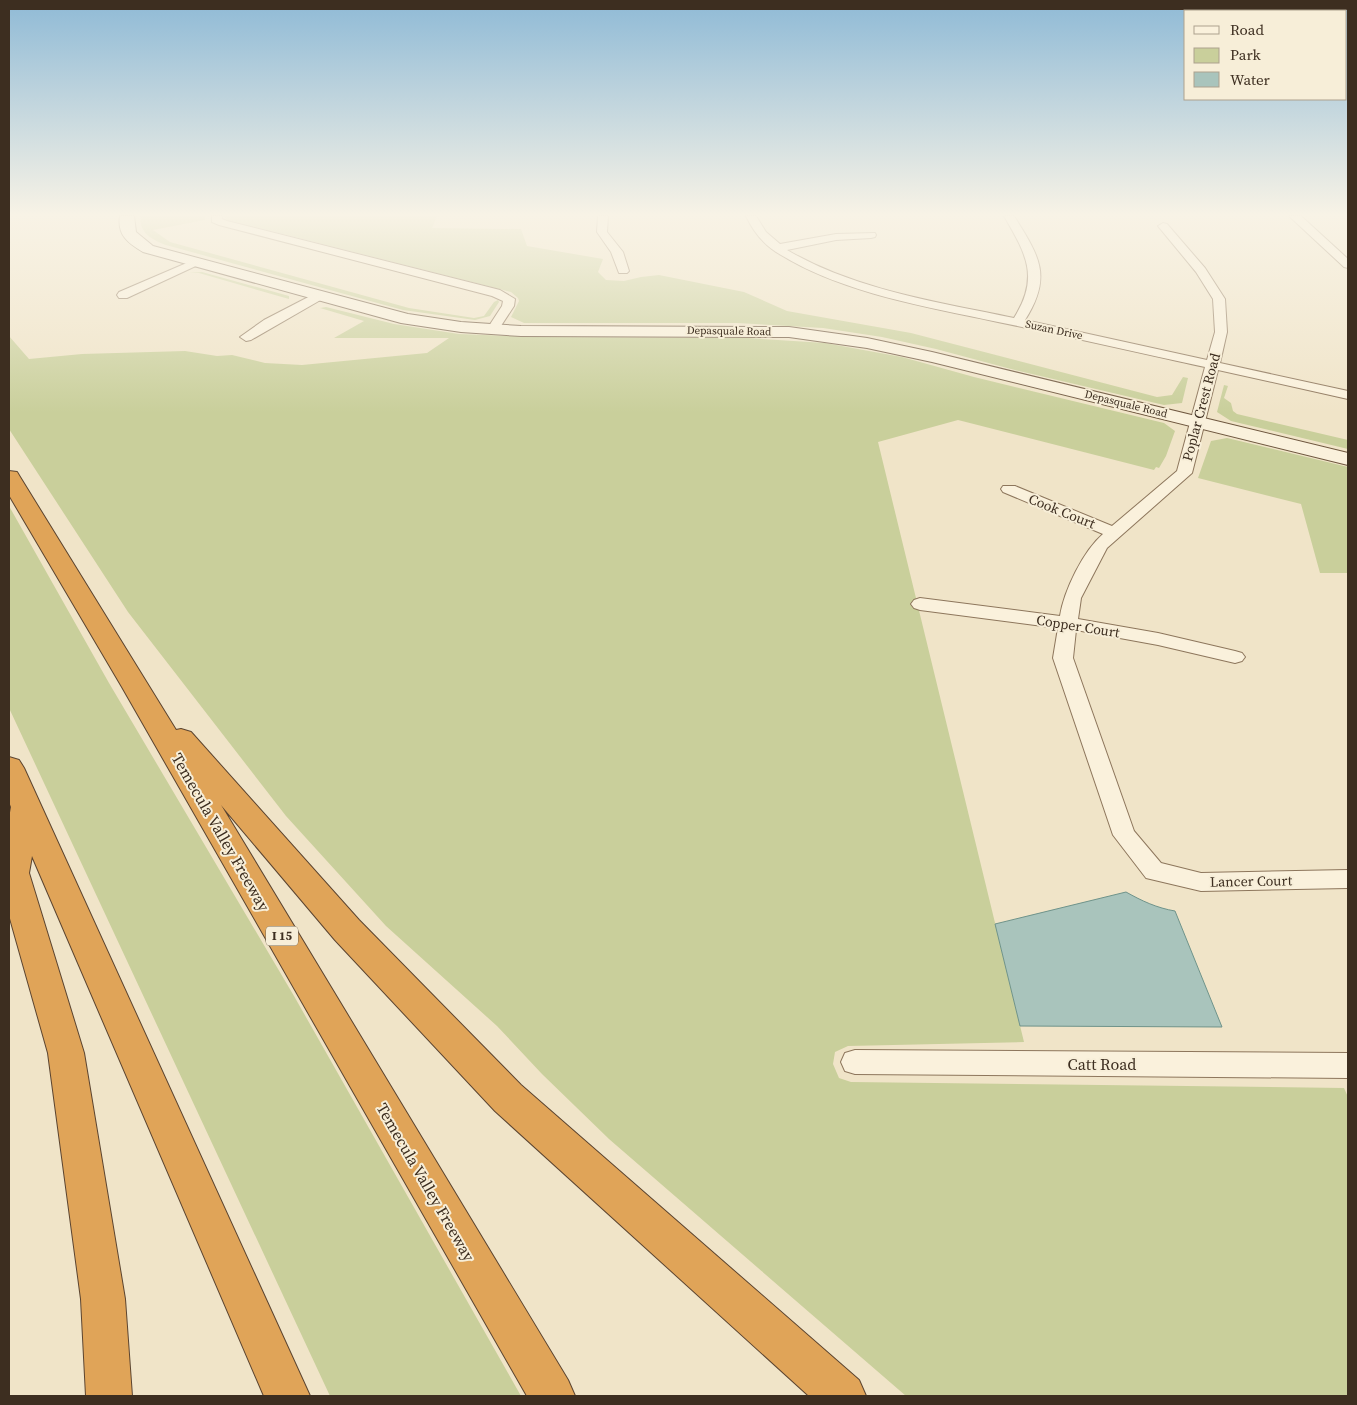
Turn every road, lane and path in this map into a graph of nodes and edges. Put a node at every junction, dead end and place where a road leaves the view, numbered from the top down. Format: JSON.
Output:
{"nodes":[{"id":1,"x":153,"y":282,"type":"edge"},
{"id":2,"x":270,"y":282,"type":"edge"},
{"id":3,"x":451,"y":282,"type":"edge"},
{"id":4,"x":852,"y":282,"type":"edge"},
{"id":5,"x":1036,"y":282,"type":"edge"},
{"id":6,"x":1208,"y":282,"type":"edge"},
{"id":7,"x":123,"y":295,"type":"dead end"},
{"id":8,"x":320,"y":295,"type":"junction"},
{"id":9,"x":1018,"y":322,"type":"junction"},
{"id":10,"x":493,"y":329,"type":"junction"},
{"id":11,"x":246,"y":337,"type":"dead end"},
{"id":12,"x":1212,"y":365,"type":"junction"},
{"id":13,"x":1348,"y":395,"type":"edge"},
{"id":14,"x":1198,"y":422,"type":"junction"},
{"id":15,"x":1348,"y":459,"type":"edge"},
{"id":16,"x":9,"y":477,"type":"edge"},
{"id":17,"x":1009,"y":489,"type":"dead end"},
{"id":18,"x":1114,"y":533,"type":"junction"},
{"id":19,"x":920,"y":604,"type":"dead end"},
{"id":20,"x":1068,"y":623,"type":"junction"},
{"id":21,"x":1235,"y":657,"type":"dead end"},
{"id":22,"x":136,"y":686,"type":"junction"},
{"id":23,"x":9,"y":768,"type":"edge"},
{"id":24,"x":26,"y":808,"type":"junction"},
{"id":25,"x":1154,"y":872,"type":"joint"},
{"id":26,"x":1348,"y":879,"type":"edge"},
{"id":27,"x":855,"y":1062,"type":"dead end"},
{"id":28,"x":1348,"y":1066,"type":"edge"},
{"id":29,"x":109,"y":1396,"type":"edge"},
{"id":30,"x":287,"y":1396,"type":"edge"},
{"id":31,"x":552,"y":1396,"type":"edge"},
{"id":32,"x":843,"y":1396,"type":"edge"}],
"edges":[{"from":1,"to":7,"type":"street"},
{"from":2,"to":8,"type":"street","name":"Depasquale Road"},
{"from":3,"to":10,"type":"street"},
{"from":4,"to":9,"type":"street","name":"Suzan Drive"},
{"from":5,"to":9,"type":"street"},
{"from":6,"to":12,"type":"street","name":"Poplar Crest Road"},
{"from":8,"to":10,"type":"street","name":"Depasquale Road"},
{"from":8,"to":11,"type":"street"},
{"from":9,"to":12,"type":"street","name":"Suzan Drive"},
{"from":10,"to":14,"type":"street","name":"Depasquale Road"},
{"from":12,"to":13,"type":"street","name":"Suzan Drive"},
{"from":12,"to":14,"type":"street","name":"Poplar Crest Road"},
{"from":14,"to":15,"type":"street","name":"Depasquale Road"},
{"from":14,"to":18,"type":"street","name":"Poplar Crest Road"},
{"from":16,"to":22,"type":"highway","name":"Temecula Valley Freeway","number":"I 15"},
{"from":17,"to":18,"type":"street","name":"Cook Court"},
{"from":18,"to":20,"type":"street","name":"Poplar Crest Road"},
{"from":19,"to":20,"type":"street","name":"Copper Court"},
{"from":20,"to":21,"type":"street","name":"Copper Court"},
{"from":20,"to":25,"type":"street","name":"Poplar Crest Road"},
{"from":22,"to":31,"type":"highway","name":"Temecula Valley Freeway","number":"I 15"},
{"from":22,"to":32,"type":"highway"},
{"from":23,"to":24,"type":"highway"},
{"from":24,"to":29,"type":"highway"},
{"from":24,"to":30,"type":"highway"},
{"from":25,"to":26,"type":"street","name":"Lancer Court"},
{"from":27,"to":28,"type":"street","name":"Catt Road"}]}
